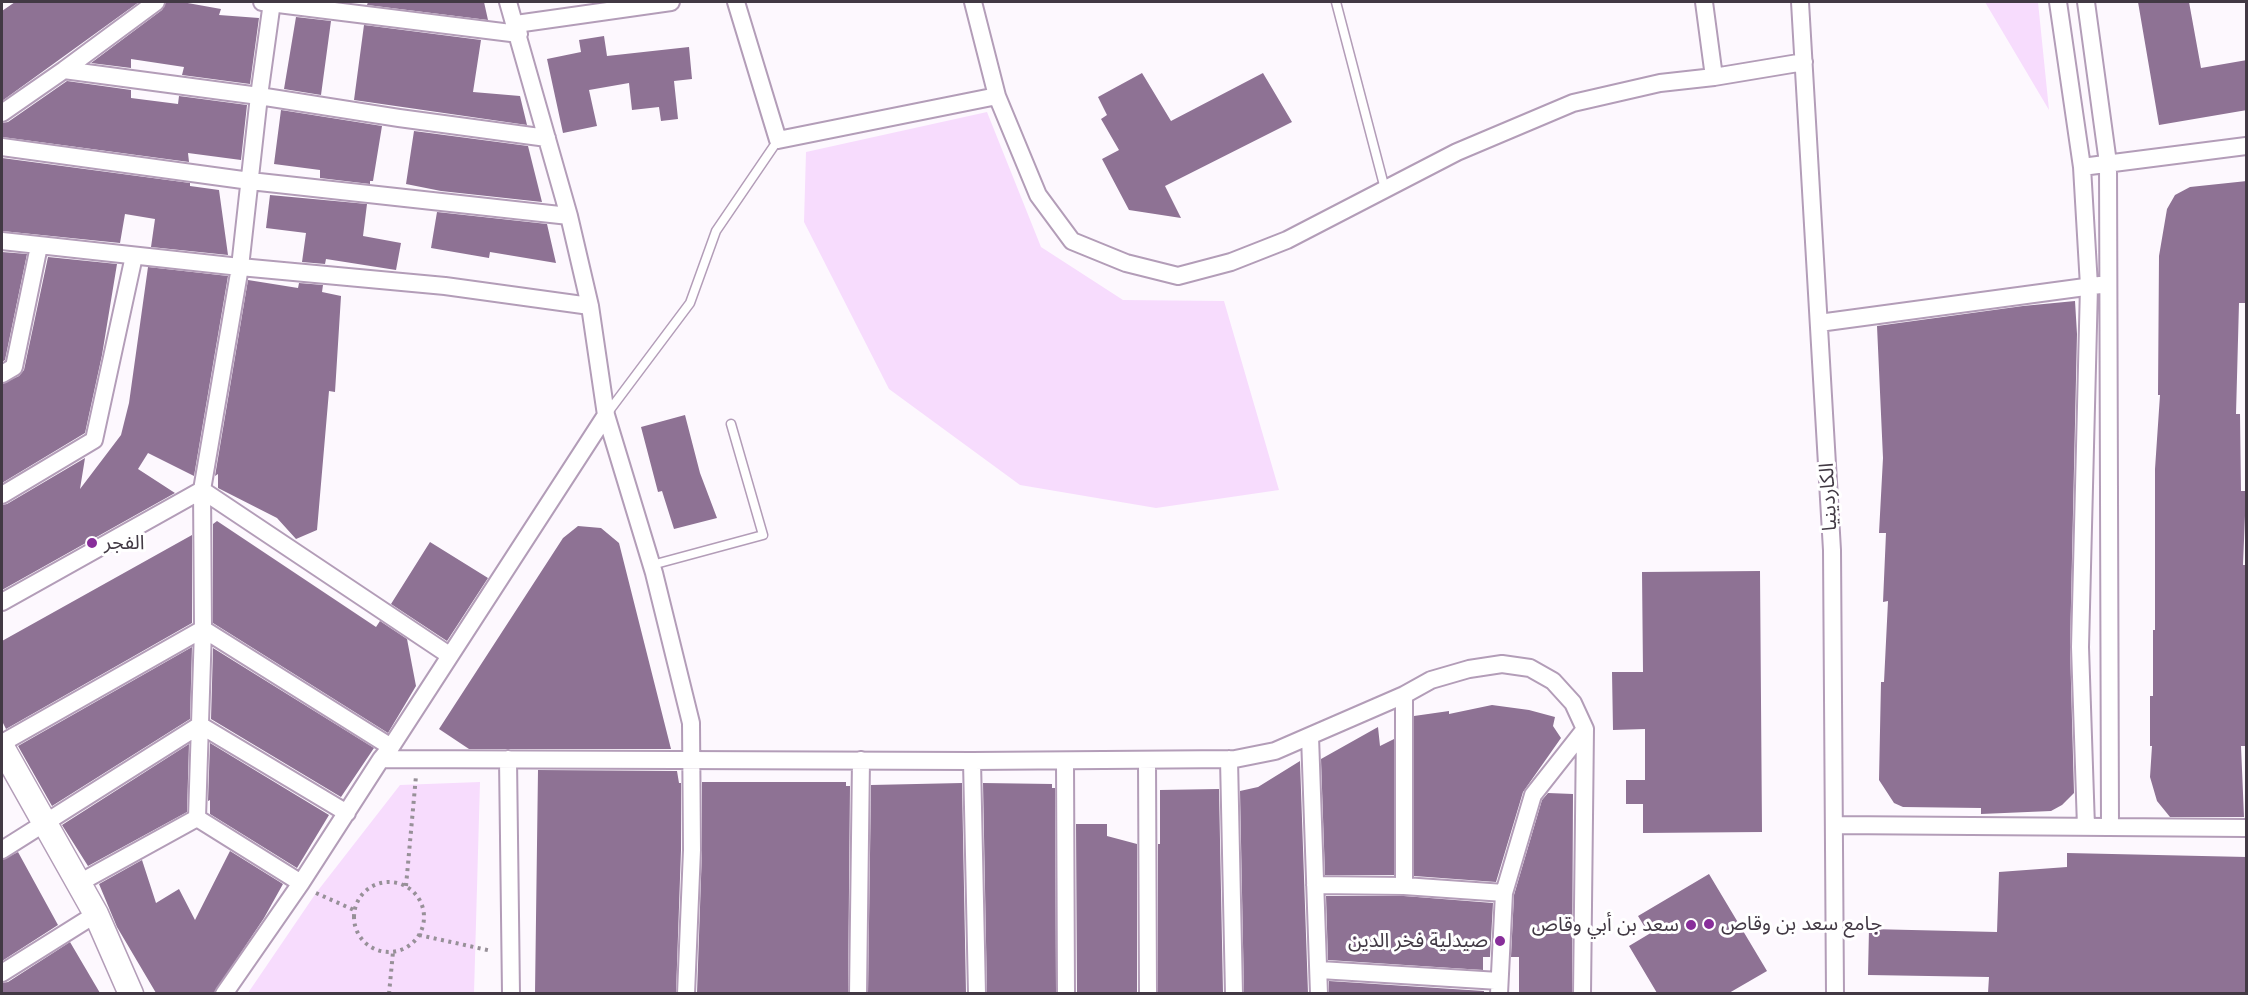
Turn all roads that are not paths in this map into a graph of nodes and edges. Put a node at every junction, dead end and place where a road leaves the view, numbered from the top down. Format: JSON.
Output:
{"nodes":[{"id":1,"x":156,"y":2,"type":"edge"},
{"id":2,"x":268,"y":2,"type":"edge"},
{"id":3,"x":508,"y":2,"type":"edge"},
{"id":4,"x":671,"y":2,"type":"edge"},
{"id":5,"x":736,"y":2,"type":"edge"},
{"id":6,"x":973,"y":2,"type":"edge"},
{"id":7,"x":1336,"y":2,"type":"edge"},
{"id":8,"x":1704,"y":2,"type":"edge"},
{"id":9,"x":1800,"y":2,"type":"edge"},
{"id":10,"x":2058,"y":2,"type":"edge"},
{"id":11,"x":2086,"y":2,"type":"edge"},
{"id":12,"x":517,"y":29,"type":"junction"},
{"id":13,"x":1804,"y":62,"type":"junction"},
{"id":14,"x":64,"y":70,"type":"junction"},
{"id":15,"x":1714,"y":77,"type":"junction"},
{"id":16,"x":258,"y":96,"type":"junction"},
{"id":17,"x":997,"y":96,"type":"junction"},
{"id":18,"x":2,"y":113,"type":"edge"},
{"id":19,"x":548,"y":138,"type":"junction"},
{"id":20,"x":778,"y":140,"type":"junction"},
{"id":21,"x":2247,"y":146,"type":"edge"},
{"id":22,"x":2,"y":147,"type":"edge"},
{"id":23,"x":2108,"y":163,"type":"junction"},
{"id":24,"x":2082,"y":167,"type":"junction"},
{"id":25,"x":250,"y":181,"type":"junction"},
{"id":26,"x":1385,"y":189,"type":"junction"},
{"id":27,"x":569,"y":216,"type":"junction"},
{"id":28,"x":2,"y":241,"type":"edge"},
{"id":29,"x":39,"y":246,"type":"junction"},
{"id":30,"x":134,"y":256,"type":"junction"},
{"id":31,"x":240,"y":267,"type":"junction"},
{"id":32,"x":2110,"y":284,"type":"junction"},
{"id":33,"x":2089,"y":286,"type":"junction"},
{"id":34,"x":590,"y":306,"type":"junction"},
{"id":35,"x":1819,"y":323,"type":"junction"},
{"id":36,"x":2,"y":374,"type":"edge"},
{"id":37,"x":606,"y":415,"type":"junction"},
{"id":38,"x":731,"y":424,"type":"dead end"},
{"id":39,"x":202,"y":490,"type":"junction"},
{"id":40,"x":2,"y":495,"type":"edge"},
{"id":41,"x":652,"y":565,"type":"junction"},
{"id":42,"x":2,"y":603,"type":"edge"},
{"id":43,"x":203,"y":629,"type":"junction"},
{"id":44,"x":449,"y":656,"type":"junction"},
{"id":45,"x":1404,"y":695,"type":"junction"},
{"id":46,"x":200,"y":725,"type":"junction"},
{"id":47,"x":1585,"y":729,"type":"junction"},
{"id":48,"x":1310,"y":736,"type":"junction"},
{"id":49,"x":2,"y":743,"type":"edge"},
{"id":50,"x":2,"y":747,"type":"edge"},
{"id":51,"x":386,"y":753,"type":"junction"},
{"id":52,"x":508,"y":759,"type":"junction"},
{"id":53,"x":691,"y":759,"type":"junction"},
{"id":54,"x":1229,"y":759,"type":"junction"},
{"id":55,"x":861,"y":760,"type":"junction"},
{"id":56,"x":1147,"y":760,"type":"junction"},
{"id":57,"x":972,"y":761,"type":"junction"},
{"id":58,"x":1065,"y":761,"type":"junction"},
{"id":59,"x":347,"y":813,"type":"junction"},
{"id":60,"x":196,"y":818,"type":"junction"},
{"id":61,"x":45,"y":824,"type":"junction"},
{"id":62,"x":1834,"y":825,"type":"junction"},
{"id":63,"x":2110,"y":827,"type":"junction"},
{"id":64,"x":2086,"y":828,"type":"junction"},
{"id":65,"x":2247,"y":828,"type":"edge"},
{"id":66,"x":2,"y":850,"type":"edge"},
{"id":67,"x":79,"y":883,"type":"junction"},
{"id":68,"x":301,"y":883,"type":"junction"},
{"id":69,"x":1315,"y":885,"type":"junction"},
{"id":70,"x":1404,"y":886,"type":"junction"},
{"id":71,"x":1504,"y":893,"type":"junction"},
{"id":72,"x":96,"y":914,"type":"junction"},
{"id":73,"x":1320,"y":970,"type":"junction"},
{"id":74,"x":2,"y":974,"type":"edge"},
{"id":75,"x":1499,"y":987,"type":"edge"},
{"id":76,"x":131,"y":993,"type":"edge"},
{"id":77,"x":224,"y":993,"type":"edge"},
{"id":78,"x":511,"y":993,"type":"edge"},
{"id":79,"x":686,"y":993,"type":"edge"},
{"id":80,"x":858,"y":993,"type":"edge"},
{"id":81,"x":977,"y":993,"type":"edge"},
{"id":82,"x":1066,"y":993,"type":"edge"},
{"id":83,"x":1148,"y":993,"type":"edge"},
{"id":84,"x":1234,"y":993,"type":"edge"},
{"id":85,"x":1319,"y":993,"type":"edge"},
{"id":86,"x":1582,"y":993,"type":"edge"},
{"id":87,"x":1835,"y":993,"type":"edge"}],
"edges":[{"from":1,"to":14,"type":"street"},
{"from":2,"to":12,"type":"street"},
{"from":2,"to":16,"type":"street"},
{"from":3,"to":12,"type":"street"},
{"from":4,"to":12,"type":"street"},
{"from":5,"to":20,"type":"street"},
{"from":6,"to":17,"type":"street"},
{"from":7,"to":26,"type":"lane"},
{"from":8,"to":15,"type":"street"},
{"from":9,"to":13,"type":"street","name":"الكاردينيا"},
{"from":10,"to":24,"type":"street"},
{"from":11,"to":23,"type":"street"},
{"from":12,"to":19,"type":"street"},
{"from":13,"to":15,"type":"street"},
{"from":13,"to":35,"type":"street","name":"الكاردينيا"},
{"from":14,"to":16,"type":"street"},
{"from":14,"to":18,"type":"street"},
{"from":15,"to":26,"type":"street"},
{"from":16,"to":19,"type":"street"},
{"from":16,"to":25,"type":"street"},
{"from":17,"to":20,"type":"street"},
{"from":17,"to":26,"type":"street"},
{"from":19,"to":27,"type":"street"},
{"from":20,"to":37,"type":"lane"},
{"from":21,"to":23,"type":"street"},
{"from":22,"to":25,"type":"street"},
{"from":23,"to":24,"type":"street"},
{"from":23,"to":32,"type":"street"},
{"from":24,"to":33,"type":"street"},
{"from":25,"to":27,"type":"street"},
{"from":25,"to":31,"type":"street"},
{"from":27,"to":34,"type":"street"},
{"from":28,"to":29,"type":"street"},
{"from":29,"to":30,"type":"street"},
{"from":29,"to":36,"type":"street"},
{"from":30,"to":31,"type":"street"},
{"from":30,"to":40,"type":"street"},
{"from":31,"to":34,"type":"street"},
{"from":31,"to":39,"type":"street"},
{"from":32,"to":33,"type":"street"},
{"from":32,"to":63,"type":"street"},
{"from":33,"to":35,"type":"street"},
{"from":33,"to":64,"type":"street"},
{"from":34,"to":37,"type":"street"},
{"from":35,"to":62,"type":"street","name":"الكاردينيا"},
{"from":37,"to":41,"type":"street"},
{"from":37,"to":44,"type":"street"},
{"from":38,"to":41,"type":"lane"},
{"from":39,"to":42,"type":"street"},
{"from":39,"to":43,"type":"street"},
{"from":39,"to":44,"type":"street"},
{"from":41,"to":53,"type":"street"},
{"from":43,"to":46,"type":"street"},
{"from":43,"to":49,"type":"street"},
{"from":43,"to":51,"type":"street"},
{"from":44,"to":51,"type":"street"},
{"from":45,"to":47,"type":"street"},
{"from":45,"to":48,"type":"street"},
{"from":45,"to":70,"type":"street"},
{"from":46,"to":59,"type":"street"},
{"from":46,"to":60,"type":"street"},
{"from":46,"to":61,"type":"street"},
{"from":47,"to":71,"type":"street"},
{"from":47,"to":86,"type":"street"},
{"from":48,"to":54,"type":"street"},
{"from":48,"to":69,"type":"street"},
{"from":50,"to":61,"type":"street"},
{"from":51,"to":52,"type":"street"},
{"from":51,"to":59,"type":"street"},
{"from":52,"to":53,"type":"street"},
{"from":52,"to":78,"type":"street"},
{"from":53,"to":55,"type":"street"},
{"from":53,"to":79,"type":"street"},
{"from":54,"to":56,"type":"street"},
{"from":54,"to":84,"type":"street"},
{"from":55,"to":57,"type":"street"},
{"from":55,"to":80,"type":"street"},
{"from":56,"to":58,"type":"street"},
{"from":56,"to":83,"type":"street"},
{"from":57,"to":58,"type":"street"},
{"from":57,"to":81,"type":"street"},
{"from":58,"to":82,"type":"street"},
{"from":59,"to":68,"type":"street"},
{"from":60,"to":67,"type":"street"},
{"from":60,"to":68,"type":"street"},
{"from":61,"to":66,"type":"street"},
{"from":61,"to":67,"type":"street"},
{"from":62,"to":64,"type":"street"},
{"from":62,"to":87,"type":"street","name":"الكاردينيا"},
{"from":63,"to":64,"type":"street"},
{"from":63,"to":65,"type":"street"},
{"from":67,"to":72,"type":"street"},
{"from":68,"to":77,"type":"street"},
{"from":69,"to":70,"type":"street"},
{"from":69,"to":73,"type":"street"},
{"from":70,"to":71,"type":"street"},
{"from":71,"to":75,"type":"street"},
{"from":72,"to":74,"type":"street"},
{"from":72,"to":76,"type":"street"},
{"from":73,"to":75,"type":"street"},
{"from":73,"to":85,"type":"street"}]}
